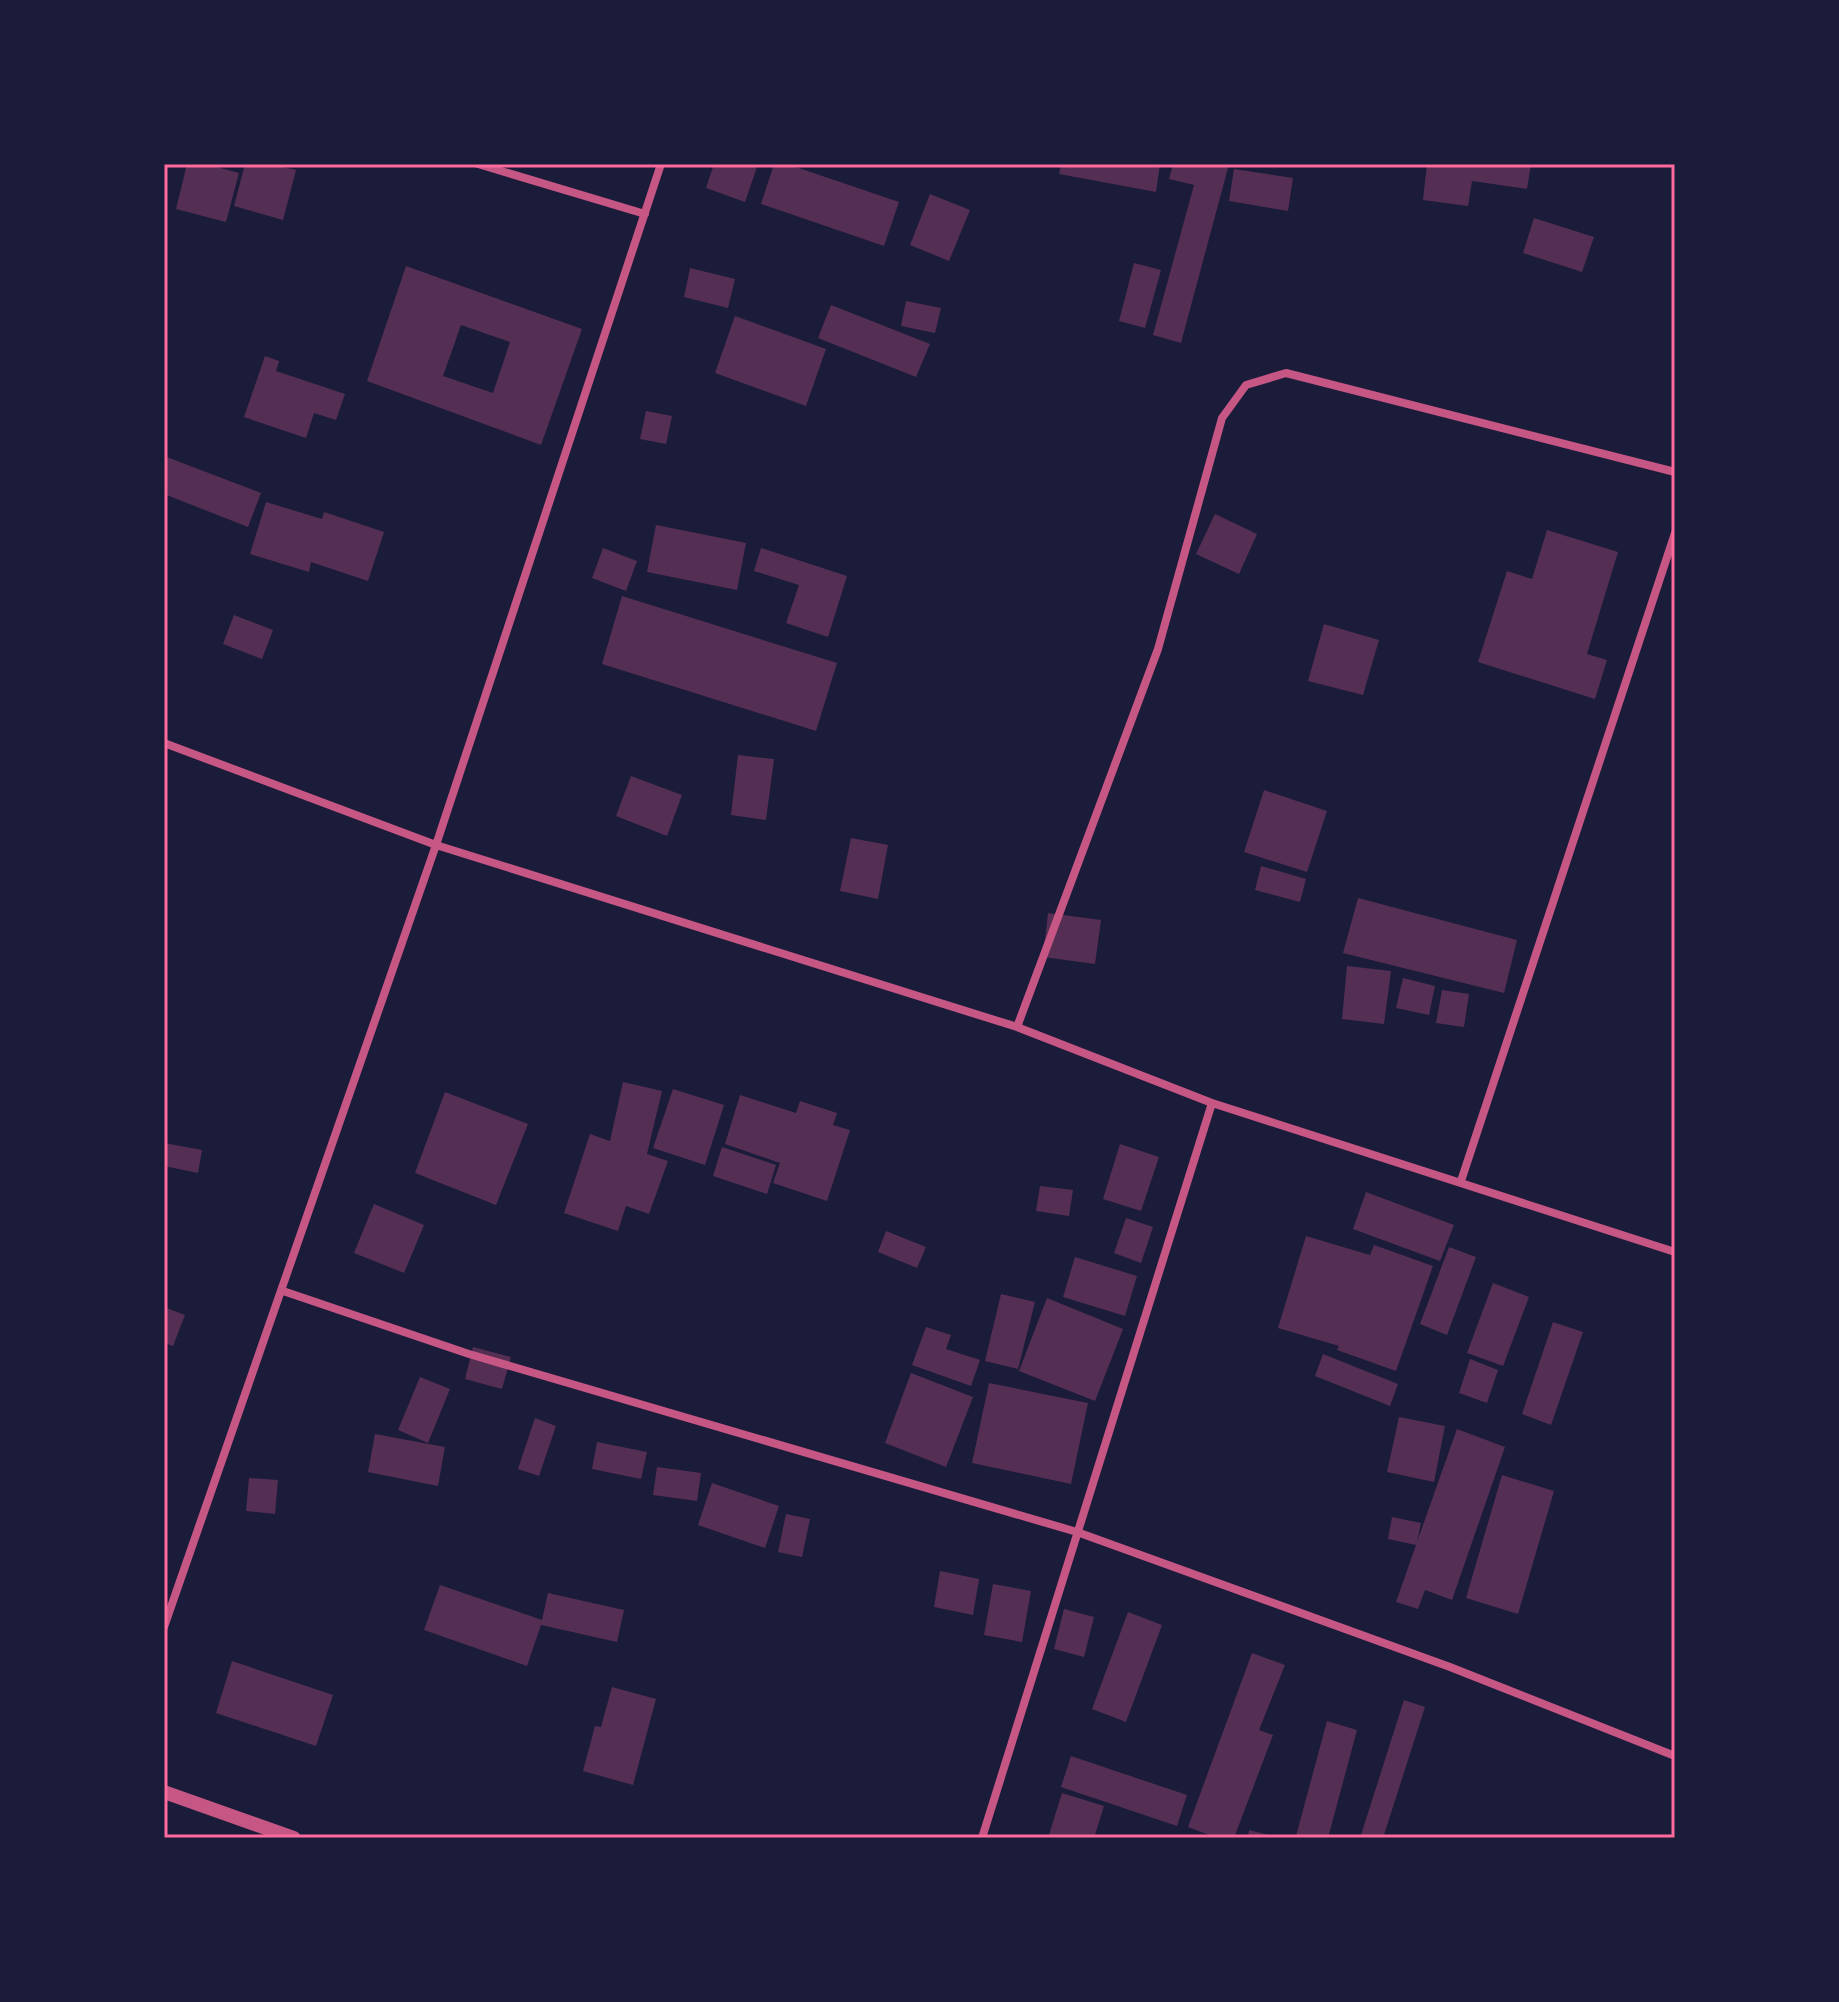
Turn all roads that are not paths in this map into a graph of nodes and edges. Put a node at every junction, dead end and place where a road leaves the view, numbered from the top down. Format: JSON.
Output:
{"nodes":[{"id":1,"x":478,"y":164,"type":"edge"},
{"id":2,"x":661,"y":164,"type":"edge"},
{"id":3,"x":645,"y":214,"type":"junction"},
{"id":4,"x":1675,"y":472,"type":"edge"},
{"id":5,"x":1675,"y":533,"type":"edge"},
{"id":6,"x":164,"y":743,"type":"edge"},
{"id":7,"x":436,"y":845,"type":"junction"},
{"id":8,"x":1017,"y":1027,"type":"junction"},
{"id":9,"x":1212,"y":1103,"type":"junction"},
{"id":10,"x":1461,"y":1181,"type":"junction"},
{"id":11,"x":1675,"y":1252,"type":"edge"},
{"id":12,"x":283,"y":1291,"type":"junction"},
{"id":13,"x":1077,"y":1532,"type":"junction"},
{"id":14,"x":164,"y":1627,"type":"edge"},
{"id":15,"x":1675,"y":1756,"type":"edge"},
{"id":16,"x":164,"y":1792,"type":"edge"},
{"id":17,"x":294,"y":1838,"type":"edge"},
{"id":18,"x":982,"y":1838,"type":"edge"}],
"edges":[{"from":1,"to":3,"type":"street"},
{"from":2,"to":3,"type":"street"},
{"from":3,"to":7,"type":"street"},
{"from":4,"to":8,"type":"street"},
{"from":5,"to":10,"type":"street"},
{"from":6,"to":7,"type":"street"},
{"from":7,"to":8,"type":"street"},
{"from":7,"to":12,"type":"street"},
{"from":8,"to":9,"type":"street"},
{"from":9,"to":10,"type":"street"},
{"from":9,"to":13,"type":"street"},
{"from":10,"to":11,"type":"street"},
{"from":12,"to":13,"type":"street"},
{"from":12,"to":14,"type":"street"},
{"from":13,"to":15,"type":"street"},
{"from":13,"to":18,"type":"street"},
{"from":16,"to":17,"type":"street"}]}
